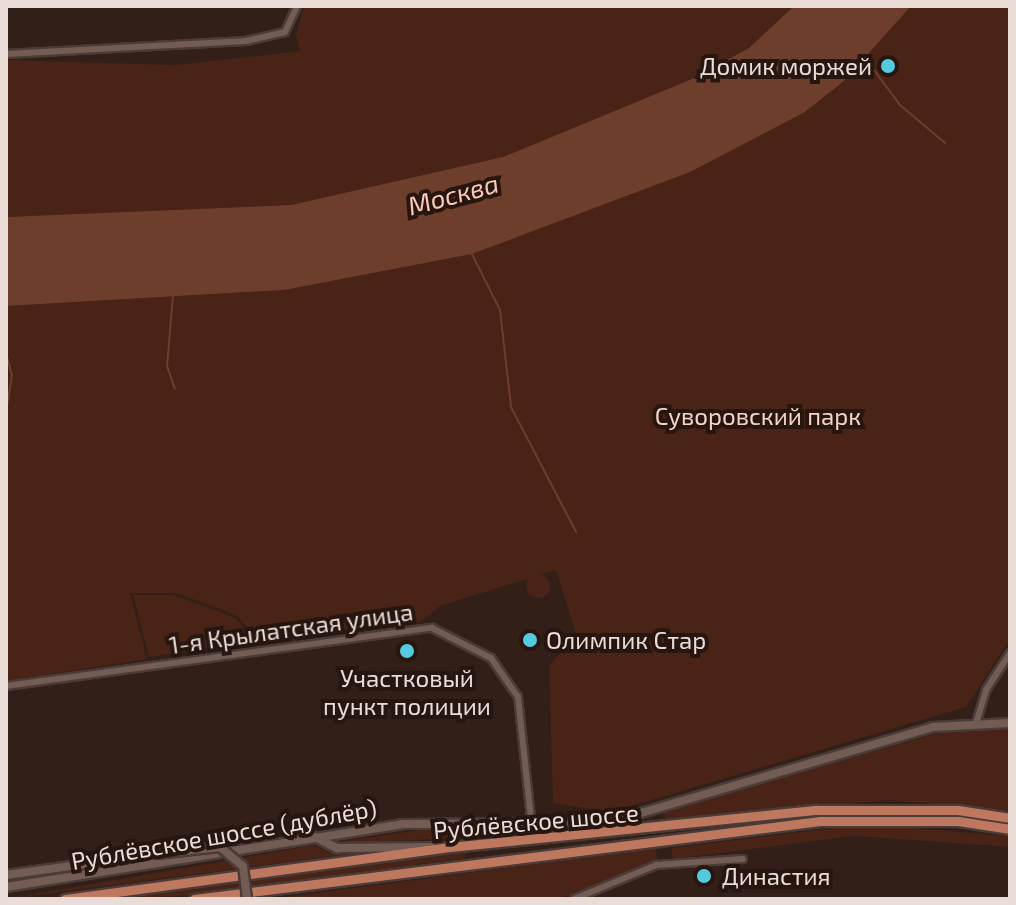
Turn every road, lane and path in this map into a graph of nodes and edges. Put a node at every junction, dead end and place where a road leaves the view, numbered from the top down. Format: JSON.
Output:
{"nodes":[{"id":1,"x":297,"y":6,"type":"edge"},
{"id":2,"x":6,"y":54,"type":"edge"},
{"id":3,"x":1010,"y":653,"type":"edge"},
{"id":4,"x":6,"y":686,"type":"edge"},
{"id":5,"x":977,"y":720,"type":"junction"},
{"id":6,"x":1010,"y":723,"type":"edge"},
{"id":7,"x":1010,"y":818,"type":"edge"},
{"id":8,"x":532,"y":829,"type":"junction"},
{"id":9,"x":1010,"y":829,"type":"edge"},
{"id":10,"x":315,"y":837,"type":"junction"},
{"id":11,"x":450,"y":847,"type":"junction"},
{"id":12,"x":743,"y":859,"type":"dead end"},
{"id":13,"x":6,"y":875,"type":"edge"},
{"id":14,"x":6,"y":887,"type":"edge"},
{"id":15,"x":260,"y":895,"type":"edge"},
{"id":16,"x":65,"y":899,"type":"edge"},
{"id":17,"x":194,"y":899,"type":"edge"},
{"id":18,"x":247,"y":899,"type":"edge"},
{"id":19,"x":574,"y":899,"type":"edge"}],
"edges":[{"from":1,"to":2,"type":"street"},
{"from":3,"to":5,"type":"street"},
{"from":4,"to":8,"type":"street","name":"1-я Крылатская улица"},
{"from":5,"to":6,"type":"main road","name":"Рублёвское шоссе (дублёр)"},
{"from":5,"to":8,"type":"main road","name":"Рублёвское шоссе (дублёр)"},
{"from":7,"to":11,"type":"main road","name":"Рублёвское шоссе"},
{"from":8,"to":10,"type":"main road","name":"Рублёвское шоссе (дублёр)"},
{"from":9,"to":15,"type":"main road","name":"Рублёвское шоссе"},
{"from":10,"to":11,"type":"main road"},
{"from":10,"to":14,"type":"main road","name":"Рублёвское шоссе (дублёр)"},
{"from":11,"to":16,"type":"main road","name":"Рублёвское шоссе"},
{"from":12,"to":19,"type":"street"},
{"from":13,"to":18,"type":"main road","bridge":true},
{"from":15,"to":17,"type":"main road","name":"Рублёвское шоссе"}]}
